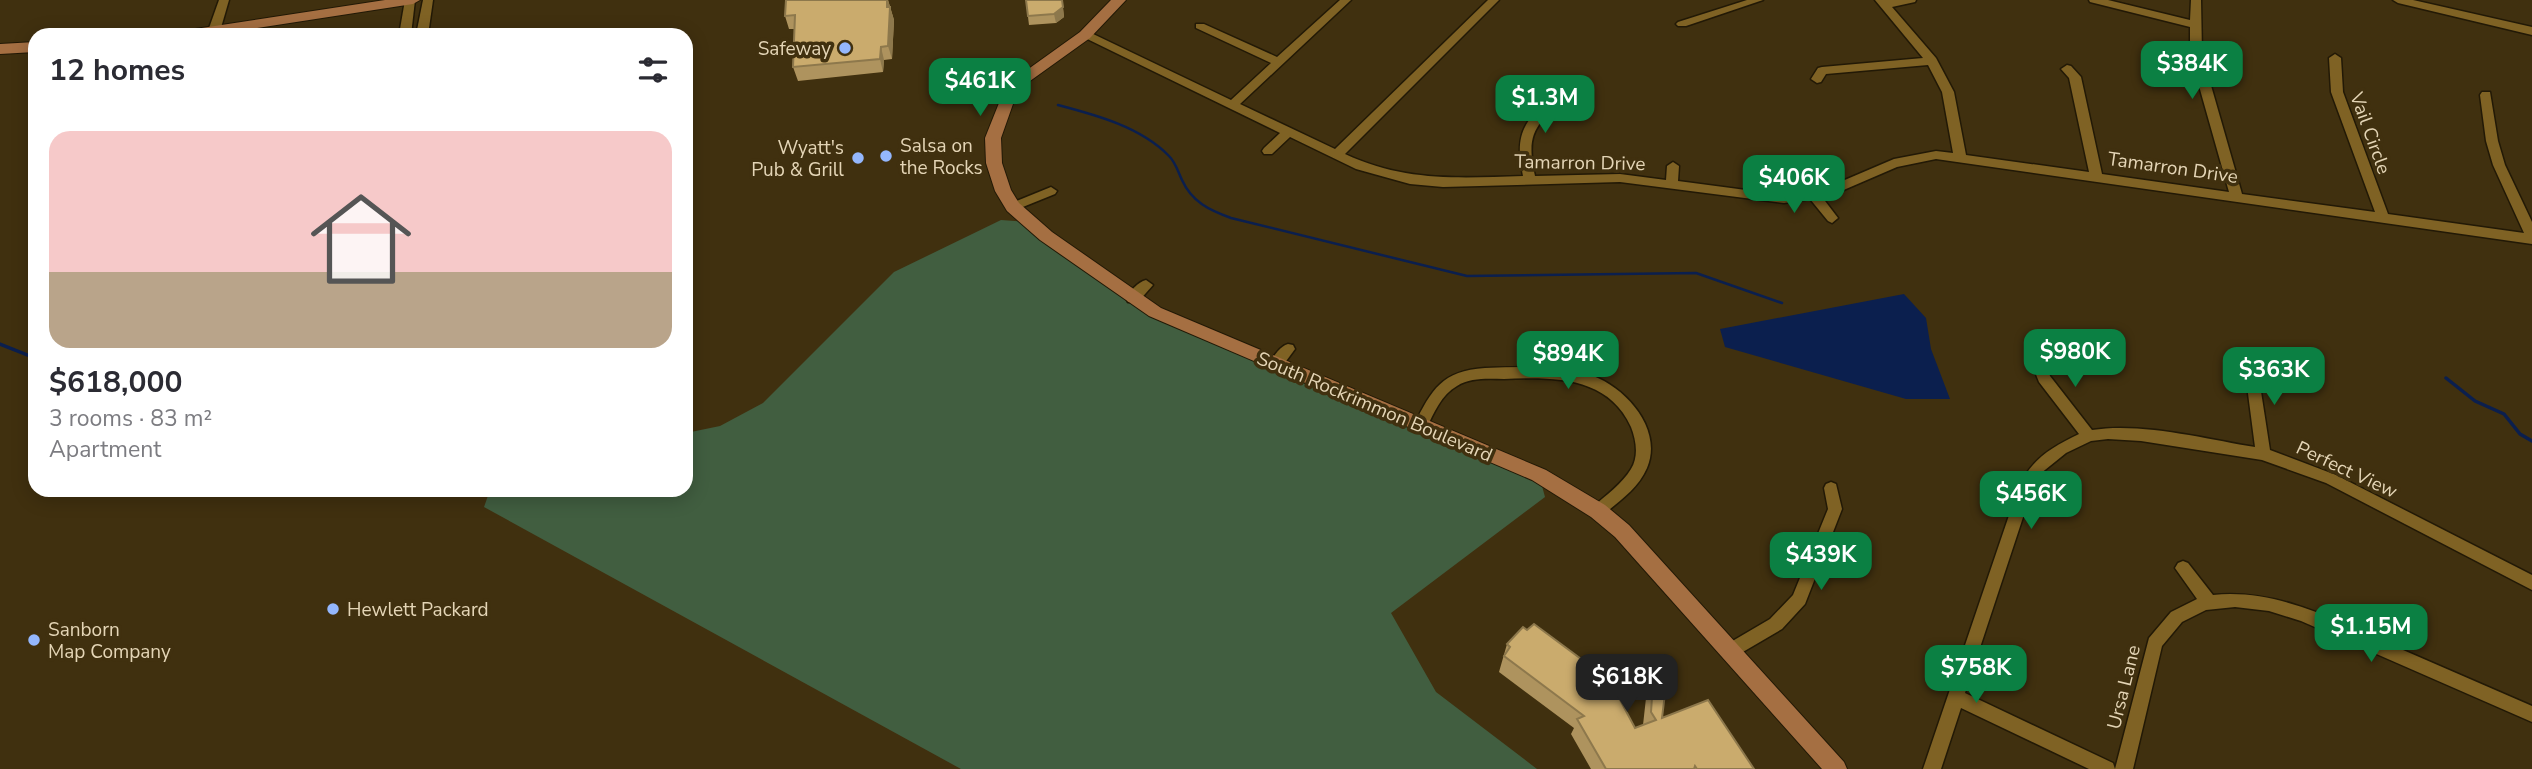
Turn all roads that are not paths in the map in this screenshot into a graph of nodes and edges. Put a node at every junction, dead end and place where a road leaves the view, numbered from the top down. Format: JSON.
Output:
{"nodes":[{"id":1,"x":224,"y":0,"type":"edge"},
{"id":2,"x":412,"y":0,"type":"edge"},
{"id":3,"x":428,"y":0,"type":"edge"},
{"id":4,"x":1118,"y":0,"type":"edge"},
{"id":5,"x":1346,"y":0,"type":"edge"},
{"id":6,"x":1494,"y":0,"type":"edge"},
{"id":7,"x":1758,"y":0,"type":"edge"},
{"id":8,"x":1910,"y":0,"type":"edge"},
{"id":9,"x":2094,"y":0,"type":"edge"},
{"id":10,"x":2196,"y":0,"type":"edge"},
{"id":11,"x":2402,"y":1,"type":"edge"},
{"id":12,"x":1882,"y":3,"type":"edge"},
{"id":13,"x":1682,"y":24,"type":"dead end"},
{"id":14,"x":2195,"y":25,"type":"junction"},
{"id":15,"x":1200,"y":26,"type":"dead end"},
{"id":16,"x":215,"y":28,"type":"edge"},
{"id":17,"x":233,"y":28,"type":"edge"},
{"id":18,"x":406,"y":28,"type":"edge"},
{"id":19,"x":423,"y":28,"type":"edge"},
{"id":20,"x":2532,"y":31,"type":"edge"},
{"id":21,"x":1085,"y":35,"type":"junction"},
{"id":22,"x":28,"y":47,"type":"edge"},
{"id":23,"x":0,"y":49,"type":"edge"},
{"id":24,"x":1056,"y":52,"type":"junction"},
{"id":25,"x":2335,"y":58,"type":"dead end"},
{"id":26,"x":1931,"y":61,"type":"junction"},
{"id":27,"x":1278,"y":62,"type":"junction"},
{"id":28,"x":2067,"y":69,"type":"dead end"},
{"id":29,"x":1817,"y":79,"type":"dead end"},
{"id":30,"x":1560,"y":91,"type":"dead end"},
{"id":31,"x":2486,"y":95,"type":"dead end"},
{"id":32,"x":1232,"y":105,"type":"junction"},
{"id":33,"x":1288,"y":132,"type":"junction"},
{"id":34,"x":1268,"y":151,"type":"dead end"},
{"id":35,"x":1337,"y":155,"type":"junction"},
{"id":36,"x":1960,"y":156,"type":"junction"},
{"id":37,"x":1673,"y":166,"type":"dead end"},
{"id":38,"x":2096,"y":176,"type":"junction"},
{"id":39,"x":1530,"y":180,"type":"junction"},
{"id":40,"x":1672,"y":185,"type":"junction"},
{"id":41,"x":1051,"y":191,"type":"dead end"},
{"id":42,"x":2236,"y":195,"type":"junction"},
{"id":43,"x":1814,"y":196,"type":"junction"},
{"id":44,"x":1013,"y":207,"type":"junction"},
{"id":45,"x":1832,"y":218,"type":"dead end"},
{"id":46,"x":2384,"y":218,"type":"junction"},
{"id":47,"x":2532,"y":238,"type":"edge"},
{"id":48,"x":1146,"y":285,"type":"dead end"},
{"id":49,"x":1133,"y":298,"type":"junction"},
{"id":50,"x":2049,"y":342,"type":"dead end"},
{"id":51,"x":1288,"y":349,"type":"dead end"},
{"id":52,"x":2251,"y":363,"type":"dead end"},
{"id":53,"x":1276,"y":364,"type":"junction"},
{"id":54,"x":1420,"y":425,"type":"junction"},
{"id":55,"x":2089,"y":436,"type":"junction"},
{"id":56,"x":2263,"y":454,"type":"junction"},
{"id":57,"x":1831,"y":488,"type":"dead end"},
{"id":58,"x":1598,"y":511,"type":"junction"},
{"id":59,"x":2183,"y":568,"type":"dead end"},
{"id":60,"x":2532,"y":583,"type":"edge"},
{"id":61,"x":2210,"y":603,"type":"junction"},
{"id":62,"x":1730,"y":651,"type":"junction"},
{"id":63,"x":1958,"y":698,"type":"junction"},
{"id":64,"x":2532,"y":714,"type":"edge"},
{"id":65,"x":1836,"y":769,"type":"edge"},
{"id":66,"x":1932,"y":769,"type":"edge"},
{"id":67,"x":2106,"y":769,"type":"edge"},
{"id":68,"x":2124,"y":769,"type":"edge"}],
"edges":[{"from":1,"to":16,"type":"street"},
{"from":2,"to":17,"type":"main road"},
{"from":2,"to":18,"type":"street"},
{"from":3,"to":19,"type":"street"},
{"from":4,"to":21,"type":"main road","name":"South Rockrimmon Boulevard"},
{"from":4,"to":24,"type":"main road","name":"South Rockrimmon Boulevard"},
{"from":5,"to":27,"type":"street"},
{"from":6,"to":35,"type":"street"},
{"from":7,"to":13,"type":"street"},
{"from":8,"to":12,"type":"street"},
{"from":9,"to":14,"type":"street"},
{"from":10,"to":14,"type":"street"},
{"from":11,"to":20,"type":"street"},
{"from":12,"to":26,"type":"street"},
{"from":14,"to":42,"type":"street"},
{"from":15,"to":27,"type":"street"},
{"from":21,"to":24,"type":"main road","name":"South Rockrimmon Boulevard"},
{"from":21,"to":32,"type":"street","name":"Tamarron Drive"},
{"from":22,"to":23,"type":"main road"},
{"from":24,"to":44,"type":"main road","name":"South Rockrimmon Boulevard"},
{"from":25,"to":46,"type":"street","name":"Vail Circle"},
{"from":26,"to":29,"type":"street"},
{"from":26,"to":36,"type":"street"},
{"from":27,"to":32,"type":"street"},
{"from":28,"to":38,"type":"street"},
{"from":30,"to":39,"type":"street"},
{"from":31,"to":47,"type":"street"},
{"from":32,"to":33,"type":"street","name":"Tamarron Drive"},
{"from":33,"to":34,"type":"street"},
{"from":33,"to":35,"type":"street","name":"Tamarron Drive"},
{"from":35,"to":39,"type":"street","name":"Tamarron Drive"},
{"from":36,"to":38,"type":"street","name":"Tamarron Drive"},
{"from":36,"to":43,"type":"street","name":"Tamarron Drive"},
{"from":37,"to":40,"type":"street","name":"Tamarron Drive"},
{"from":38,"to":42,"type":"street","name":"Tamarron Drive"},
{"from":39,"to":40,"type":"street","name":"Tamarron Drive"},
{"from":40,"to":43,"type":"street","name":"Tamarron Drive"},
{"from":41,"to":44,"type":"street"},
{"from":42,"to":46,"type":"street","name":"Tamarron Drive"},
{"from":43,"to":45,"type":"street"},
{"from":44,"to":49,"type":"main road","name":"South Rockrimmon Boulevard"},
{"from":46,"to":47,"type":"street","name":"Tamarron Drive"},
{"from":48,"to":49,"type":"street"},
{"from":49,"to":53,"type":"main road","name":"South Rockrimmon Boulevard"},
{"from":50,"to":55,"type":"street"},
{"from":51,"to":53,"type":"street"},
{"from":52,"to":56,"type":"street"},
{"from":53,"to":54,"type":"main road","name":"South Rockrimmon Boulevard"},
{"from":54,"to":58,"type":"main road","name":"South Rockrimmon Boulevard"},
{"from":54,"to":58,"type":"street"},
{"from":55,"to":56,"type":"street","name":"Perfect View"},
{"from":55,"to":63,"type":"street"},
{"from":56,"to":60,"type":"street","name":"Perfect View"},
{"from":57,"to":62,"type":"street"},
{"from":58,"to":62,"type":"main road","name":"South Rockrimmon Boulevard"},
{"from":59,"to":61,"type":"street"},
{"from":61,"to":64,"type":"street","name":"Ursa Lane"},
{"from":61,"to":68,"type":"street","name":"Ursa Lane"},
{"from":62,"to":65,"type":"main road","name":"South Rockrimmon Boulevard"},
{"from":63,"to":66,"type":"street"},
{"from":63,"to":67,"type":"street"}]}
